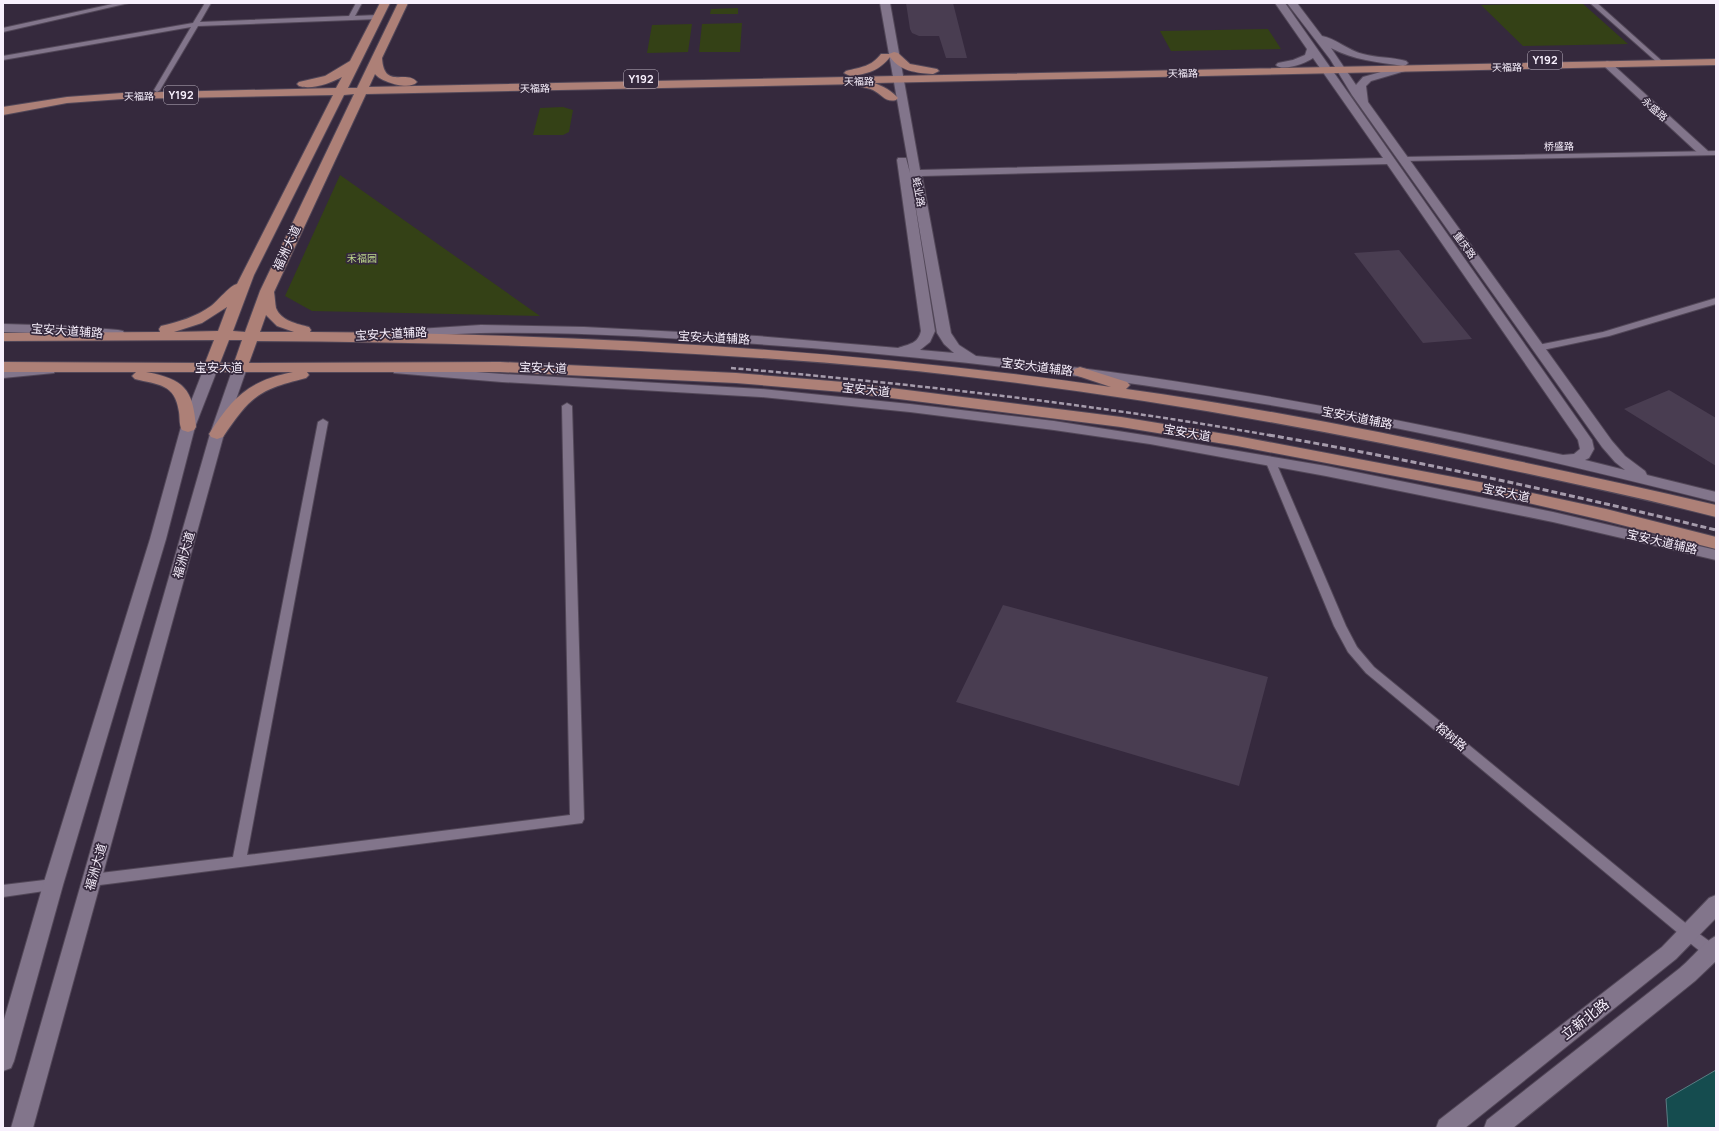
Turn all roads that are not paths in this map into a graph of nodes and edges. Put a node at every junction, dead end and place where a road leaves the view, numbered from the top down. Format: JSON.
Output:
{"nodes":[{"id":1,"x":126,"y":3,"type":"edge"},
{"id":2,"x":208,"y":3,"type":"edge"},
{"id":3,"x":358,"y":3,"type":"edge"},
{"id":4,"x":385,"y":3,"type":"edge"},
{"id":5,"x":403,"y":3,"type":"edge"},
{"id":6,"x":876,"y":3,"type":"edge"},
{"id":7,"x":885,"y":3,"type":"edge"},
{"id":8,"x":1280,"y":3,"type":"edge"},
{"id":9,"x":1292,"y":3,"type":"edge"},
{"id":10,"x":1593,"y":3,"type":"edge"},
{"id":11,"x":378,"y":17,"type":"junction"},
{"id":12,"x":351,"y":18,"type":"junction"},
{"id":13,"x":196,"y":24,"type":"junction"},
{"id":14,"x":3,"y":30,"type":"edge"},
{"id":15,"x":1316,"y":36,"type":"junction"},
{"id":16,"x":1312,"y":49,"type":"junction"},
{"id":17,"x":890,"y":56,"type":"junction"},
{"id":18,"x":1716,"y":56,"type":"edge"},
{"id":19,"x":3,"y":58,"type":"edge"},
{"id":20,"x":358,"y":58,"type":"junction"},
{"id":21,"x":377,"y":58,"type":"junction"},
{"id":22,"x":1658,"y":60,"type":"junction"},
{"id":23,"x":1716,"y":62,"type":"edge"},
{"id":24,"x":1607,"y":64,"type":"junction"},
{"id":25,"x":1402,"y":66,"type":"junction"},
{"id":26,"x":1340,"y":67,"type":"junction"},
{"id":27,"x":1284,"y":68,"type":"junction"},
{"id":28,"x":1323,"y":71,"type":"junction"},
{"id":29,"x":961,"y":75,"type":"junction"},
{"id":30,"x":893,"y":77,"type":"junction"},
{"id":31,"x":830,"y":78,"type":"junction"},
{"id":32,"x":428,"y":87,"type":"junction"},
{"id":33,"x":341,"y":89,"type":"junction"},
{"id":34,"x":362,"y":89,"type":"junction"},
{"id":35,"x":157,"y":90,"type":"junction"},
{"id":36,"x":270,"y":90,"type":"junction"},
{"id":37,"x":897,"y":98,"type":"junction"},
{"id":38,"x":1362,"y":102,"type":"junction"},
{"id":39,"x":3,"y":105,"type":"edge"},
{"id":40,"x":3,"y":111,"type":"edge"},
{"id":41,"x":348,"y":118,"type":"junction"},
{"id":42,"x":325,"y":120,"type":"junction"},
{"id":43,"x":1704,"y":153,"type":"junction"},
{"id":44,"x":1716,"y":153,"type":"edge"},
{"id":45,"x":1403,"y":159,"type":"junction"},
{"id":46,"x":1389,"y":161,"type":"junction"},
{"id":47,"x":915,"y":173,"type":"junction"},
{"id":48,"x":278,"y":268,"type":"junction"},
{"id":49,"x":249,"y":272,"type":"junction"},
{"id":50,"x":267,"y":291,"type":"junction"},
{"id":51,"x":1716,"y":301,"type":"edge"},
{"id":52,"x":3,"y":328,"type":"edge"},
{"id":53,"x":132,"y":336,"type":"junction"},
{"id":54,"x":224,"y":336,"type":"junction"},
{"id":55,"x":251,"y":336,"type":"junction"},
{"id":56,"x":347,"y":336,"type":"junction"},
{"id":57,"x":3,"y":337,"type":"edge"},
{"id":58,"x":1538,"y":348,"type":"junction"},
{"id":59,"x":898,"y":351,"type":"junction"},
{"id":60,"x":981,"y":360,"type":"junction"},
{"id":61,"x":3,"y":367,"type":"edge"},
{"id":62,"x":78,"y":368,"type":"junction"},
{"id":63,"x":211,"y":368,"type":"junction"},
{"id":64,"x":240,"y":368,"type":"junction"},
{"id":65,"x":373,"y":368,"type":"junction"},
{"id":66,"x":1080,"y":372,"type":"junction"},
{"id":67,"x":3,"y":374,"type":"edge"},
{"id":68,"x":1553,"y":394,"type":"junction"},
{"id":69,"x":1571,"y":394,"type":"junction"},
{"id":70,"x":1174,"y":401,"type":"junction"},
{"id":71,"x":567,"y":406,"type":"dead end"},
{"id":72,"x":323,"y":422,"type":"dead end"},
{"id":73,"x":188,"y":427,"type":"junction"},
{"id":74,"x":217,"y":434,"type":"junction"},
{"id":75,"x":1562,"y":459,"type":"junction"},
{"id":76,"x":1270,"y":460,"type":"junction"},
{"id":77,"x":1646,"y":479,"type":"junction"},
{"id":78,"x":1716,"y":497,"type":"edge"},
{"id":79,"x":1716,"y":511,"type":"edge"},
{"id":80,"x":1716,"y":543,"type":"edge"},
{"id":81,"x":1716,"y":555,"type":"edge"},
{"id":82,"x":239,"y":861,"type":"junction"},
{"id":83,"x":92,"y":880,"type":"junction"},
{"id":84,"x":53,"y":885,"type":"junction"},
{"id":85,"x":3,"y":891,"type":"edge"},
{"id":86,"x":1716,"y":904,"type":"edge"},
{"id":87,"x":1689,"y":934,"type":"junction"},
{"id":88,"x":1714,"y":948,"type":"edge"},
{"id":89,"x":3,"y":1061,"type":"edge"},
{"id":90,"x":22,"y":1128,"type":"edge"},
{"id":91,"x":1448,"y":1128,"type":"edge"},
{"id":92,"x":1495,"y":1128,"type":"edge"}],
"edges":[{"from":1,"to":14,"type":"street"},
{"from":2,"to":13,"type":"street"},
{"from":3,"to":12,"type":"street"},
{"from":4,"to":11,"type":"main road","name":"福洲大道"},
{"from":5,"to":21,"type":"main road","name":"福洲大道"},
{"from":6,"to":17,"type":"main road","name":"蚝业路"},
{"from":7,"to":17,"type":"main road","name":"蚝业路"},
{"from":8,"to":16,"type":"main road"},
{"from":9,"to":15,"type":"main road","name":"重庆路"},
{"from":10,"to":22,"type":"street"},
{"from":11,"to":12,"type":"street"},
{"from":11,"to":20,"type":"main road","name":"福洲大道"},
{"from":12,"to":13,"type":"street"},
{"from":13,"to":19,"type":"street"},
{"from":13,"to":35,"type":"street"},
{"from":15,"to":25,"type":"main road"},
{"from":15,"to":26,"type":"main road","name":"重庆路"},
{"from":16,"to":27,"type":"main road","number":"Y192"},
{"from":16,"to":28,"type":"main road"},
{"from":17,"to":29,"type":"main road"},
{"from":17,"to":30,"type":"main road","name":"蚝业路"},
{"from":17,"to":31,"type":"main road"},
{"from":18,"to":22,"type":"main road","name":"天福路","number":"Y192"},
{"from":20,"to":33,"type":"main road","name":"福洲大道"},
{"from":20,"to":36,"type":"main road"},
{"from":21,"to":32,"type":"main road"},
{"from":21,"to":34,"type":"main road","name":"福洲大道"},
{"from":22,"to":23,"type":"main road","name":"天福路","number":"Y192"},
{"from":22,"to":24,"type":"main road","name":"天福路","number":"Y192"},
{"from":22,"to":25,"type":"main road","name":"天福路","number":"Y192"},
{"from":24,"to":25,"type":"main road","name":"天福路","number":"Y192"},
{"from":24,"to":43,"type":"main road","name":"永盛路"},
{"from":25,"to":26,"type":"main road","name":"天福路","number":"Y192"},
{"from":25,"to":38,"type":"main road"},
{"from":26,"to":28,"type":"main road","name":"天福路","number":"Y192"},
{"from":26,"to":38,"type":"main road","name":"重庆路"},
{"from":27,"to":28,"type":"main road","name":"天福路"},
{"from":27,"to":29,"type":"main road","name":"天福路","number":"Y192"},
{"from":28,"to":46,"type":"main road","name":"重庆路"},
{"from":29,"to":30,"type":"main road","name":"天福路","number":"Y192"},
{"from":29,"to":37,"type":"main road"},
{"from":30,"to":31,"type":"main road","name":"天福路","number":"Y192"},
{"from":30,"to":37,"type":"main road","name":"蚝业路"},
{"from":31,"to":32,"type":"main road","name":"天福路","number":"Y192"},
{"from":31,"to":37,"type":"main road"},
{"from":32,"to":34,"type":"main road","name":"天福路","number":"Y192"},
{"from":32,"to":41,"type":"main road"},
{"from":33,"to":34,"type":"main road","name":"天福路","number":"Y192"},
{"from":33,"to":36,"type":"main road","name":"天福路","number":"Y192"},
{"from":33,"to":42,"type":"main road","name":"福洲大道"},
{"from":34,"to":41,"type":"main road","name":"福洲大道"},
{"from":35,"to":36,"type":"main road","name":"天福路","number":"Y192"},
{"from":35,"to":39,"type":"main road","name":"天福路","number":"Y192"},
{"from":36,"to":40,"type":"main road","name":"天福路","number":"Y192"},
{"from":36,"to":42,"type":"main road"},
{"from":37,"to":47,"type":"main road","name":"蚝业路"},
{"from":37,"to":59,"type":"main road","name":"蚝业路"},
{"from":38,"to":45,"type":"main road","name":"重庆路"},
{"from":41,"to":48,"type":"main road","name":"福洲大道"},
{"from":42,"to":49,"type":"main road","name":"福洲大道"},
{"from":43,"to":44,"type":"street","name":"桥盛路"},
{"from":43,"to":45,"type":"street","name":"桥盛路"},
{"from":45,"to":58,"type":"main road","name":"重庆路"},
{"from":46,"to":47,"type":"main road"},
{"from":46,"to":68,"type":"main road","name":"重庆路"},
{"from":47,"to":60,"type":"main road","name":"蚝业路"},
{"from":48,"to":49,"type":"main road"},
{"from":48,"to":50,"type":"main road","name":"福洲大道"},
{"from":49,"to":53,"type":"main road"},
{"from":49,"to":54,"type":"main road","name":"福洲大道"},
{"from":50,"to":55,"type":"main road","name":"福洲大道"},
{"from":50,"to":56,"type":"main road"},
{"from":51,"to":58,"type":"street"},
{"from":52,"to":53,"type":"main road","name":"宝安大道辅路"},
{"from":53,"to":54,"type":"main road"},
{"from":53,"to":57,"type":"main road"},
{"from":54,"to":55,"type":"main road"},
{"from":54,"to":63,"type":"main road","name":"福洲大道"},
{"from":55,"to":56,"type":"main road"},
{"from":55,"to":64,"type":"main road","name":"福洲大道"},
{"from":56,"to":59,"type":"main road","name":"宝安大道辅路"},
{"from":56,"to":70,"type":"main road"},
{"from":58,"to":69,"type":"main road","name":"重庆路"},
{"from":59,"to":60,"type":"main road","name":"宝安大道辅路"},
{"from":60,"to":66,"type":"main road","name":"宝安大道辅路"},
{"from":61,"to":62,"type":"main road","name":"宝安大道"},
{"from":62,"to":63,"type":"main road","name":"宝安大道"},
{"from":62,"to":67,"type":"main road"},
{"from":62,"to":73,"type":"main road"},
{"from":63,"to":64,"type":"main road","name":"宝安大道"},
{"from":63,"to":73,"type":"main road","name":"福洲大道"},
{"from":64,"to":65,"type":"main road","name":"宝安大道"},
{"from":64,"to":74,"type":"main road","name":"福洲大道"},
{"from":65,"to":74,"type":"main road"},
{"from":65,"to":76,"type":"main road","name":"宝安大道辅路"},
{"from":65,"to":80,"type":"main road","name":"宝安大道"},
{"from":66,"to":70,"type":"main road"},
{"from":66,"to":75,"type":"main road","name":"宝安大道辅路"},
{"from":68,"to":69,"type":"main road"},
{"from":68,"to":75,"type":"main road","name":"重庆路"},
{"from":69,"to":77,"type":"main road","name":"重庆路"},
{"from":70,"to":79,"type":"main road"},
{"from":71,"to":82,"type":"street"},
{"from":72,"to":82,"type":"street"},
{"from":73,"to":84,"type":"main road","name":"福洲大道"},
{"from":74,"to":83,"type":"main road","name":"福洲大道"},
{"from":75,"to":77,"type":"main road","name":"宝安大道辅路"},
{"from":76,"to":81,"type":"main road","name":"宝安大道辅路"},
{"from":76,"to":87,"type":"street","name":"榕树路"},
{"from":77,"to":78,"type":"main road","name":"宝安大道辅路"},
{"from":82,"to":83,"type":"street"},
{"from":83,"to":90,"type":"main road","name":"福洲大道"},
{"from":84,"to":85,"type":"street"},
{"from":84,"to":89,"type":"main road","name":"福洲大道"},
{"from":86,"to":87,"type":"main road","name":"立新北路"},
{"from":87,"to":88,"type":"street","name":"榕树路"},
{"from":87,"to":91,"type":"main road","name":"立新北路"},
{"from":88,"to":92,"type":"main road"}]}
